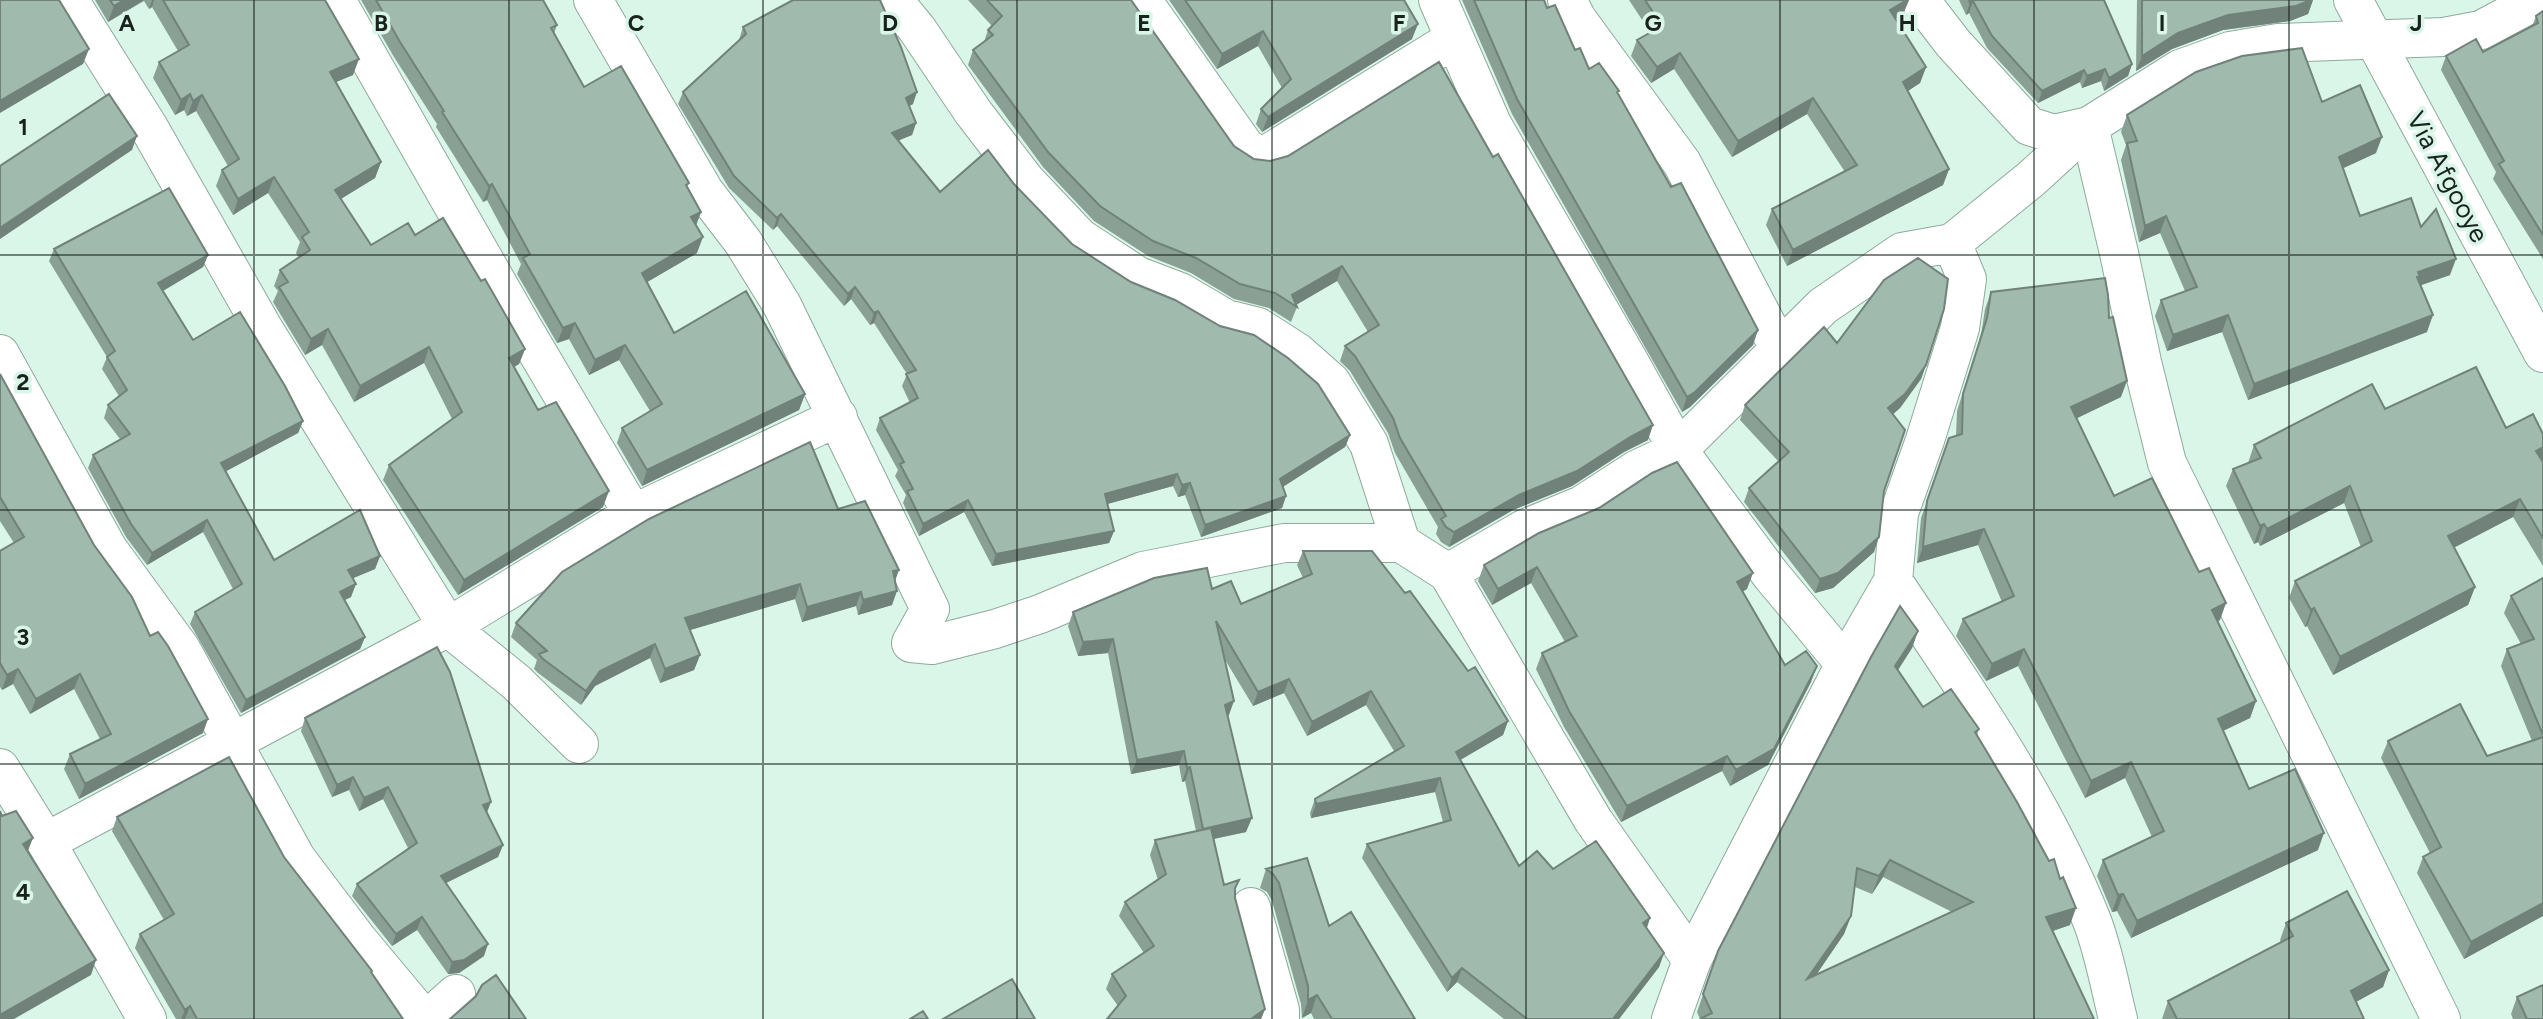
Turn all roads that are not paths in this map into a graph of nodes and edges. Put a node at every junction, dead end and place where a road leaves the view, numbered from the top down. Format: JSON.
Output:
{"nodes":[{"id":1,"x":69,"y":0,"type":"edge"},
{"id":2,"x":336,"y":0,"type":"edge"},
{"id":3,"x":593,"y":0,"type":"edge"},
{"id":4,"x":893,"y":0,"type":"edge"},
{"id":5,"x":1142,"y":0,"type":"edge"},
{"id":6,"x":1438,"y":0,"type":"edge"},
{"id":7,"x":1567,"y":0,"type":"edge"},
{"id":8,"x":1920,"y":0,"type":"edge"},
{"id":9,"x":2353,"y":0,"type":"edge"},
{"id":10,"x":2537,"y":0,"type":"edge"},
{"id":11,"x":1454,"y":39,"type":"junction"},
{"id":12,"x":2374,"y":40,"type":"junction"},
{"id":13,"x":2089,"y":126,"type":"junction"},
{"id":14,"x":1952,"y":243,"type":"junction"},
{"id":15,"x":2532,"y":308,"type":"edge"},
{"id":16,"x":1779,"y":348,"type":"junction"},
{"id":17,"x":2543,"y":353,"type":"edge"},
{"id":18,"x":0,"y":354,"type":"edge"},
{"id":19,"x":838,"y":416,"type":"junction"},
{"id":20,"x":1678,"y":450,"type":"junction"},
{"id":21,"x":633,"y":514,"type":"junction"},
{"id":22,"x":1401,"y":543,"type":"junction"},
{"id":23,"x":1448,"y":573,"type":"junction"},
{"id":24,"x":1893,"y":581,"type":"junction"},
{"id":25,"x":448,"y":627,"type":"junction"},
{"id":26,"x":1845,"y":664,"type":"junction"},
{"id":27,"x":579,"y":744,"type":"dead end"},
{"id":28,"x":232,"y":745,"type":"junction"},
{"id":29,"x":0,"y":768,"type":"edge"},
{"id":30,"x":46,"y":842,"type":"junction"},
{"id":31,"x":1251,"y":907,"type":"dead end"},
{"id":32,"x":1692,"y":960,"type":"junction"},
{"id":33,"x":457,"y":994,"type":"dead end"},
{"id":34,"x":147,"y":1019,"type":"edge"},
{"id":35,"x":426,"y":1019,"type":"edge"},
{"id":36,"x":1280,"y":1019,"type":"edge"},
{"id":37,"x":1671,"y":1019,"type":"edge"},
{"id":38,"x":2119,"y":1019,"type":"edge"},
{"id":39,"x":2441,"y":1019,"type":"edge"}],
"edges":[{"from":1,"to":25,"type":"street"},
{"from":2,"to":21,"type":"street"},
{"from":3,"to":19,"type":"street"},
{"from":4,"to":22,"type":"street"},
{"from":5,"to":11,"type":"street"},
{"from":6,"to":11,"type":"street"},
{"from":7,"to":16,"type":"street"},
{"from":8,"to":13,"type":"street"},
{"from":9,"to":12,"type":"street","name":"Via Afgooye"},
{"from":10,"to":12,"type":"street"},
{"from":11,"to":20,"type":"street"},
{"from":12,"to":13,"type":"street"},
{"from":12,"to":15,"type":"street","name":"Via Afgooye"},
{"from":13,"to":14,"type":"street"},
{"from":13,"to":39,"type":"street"},
{"from":14,"to":16,"type":"street"},
{"from":14,"to":24,"type":"street"},
{"from":15,"to":17,"type":"street","name":"Via Afgooye"},
{"from":16,"to":20,"type":"street"},
{"from":18,"to":28,"type":"street"},
{"from":19,"to":21,"type":"street"},
{"from":19,"to":22,"type":"street"},
{"from":20,"to":23,"type":"street"},
{"from":20,"to":26,"type":"street"},
{"from":21,"to":25,"type":"street"},
{"from":22,"to":23,"type":"street"},
{"from":23,"to":32,"type":"street"},
{"from":24,"to":26,"type":"street"},
{"from":24,"to":38,"type":"street"},
{"from":25,"to":27,"type":"street"},
{"from":25,"to":28,"type":"street"},
{"from":26,"to":32,"type":"street"},
{"from":28,"to":30,"type":"street"},
{"from":28,"to":35,"type":"street"},
{"from":29,"to":30,"type":"street"},
{"from":30,"to":34,"type":"street"},
{"from":31,"to":36,"type":"street"},
{"from":32,"to":37,"type":"street"},
{"from":33,"to":35,"type":"street"}]}
